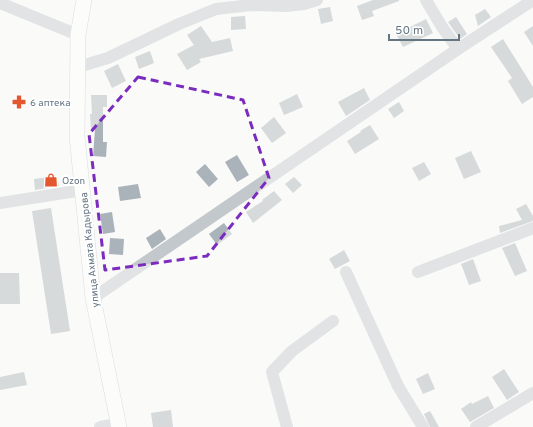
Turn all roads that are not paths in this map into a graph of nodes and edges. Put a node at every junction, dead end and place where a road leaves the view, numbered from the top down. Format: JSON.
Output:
{"nodes":[{"id":1,"x":84,"y":0,"type":"edge"},
{"id":2,"x":317,"y":0,"type":"edge"},
{"id":3,"x":426,"y":0,"type":"edge"},
{"id":4,"x":533,"y":0,"type":"edge"},
{"id":5,"x":0,"y":3,"type":"edge"},
{"id":6,"x":78,"y":35,"type":"junction"},
{"id":7,"x":458,"y":49,"type":"junction"},
{"id":8,"x":78,"y":67,"type":"junction"},
{"id":9,"x":83,"y":190,"type":"junction"},
{"id":10,"x":0,"y":203,"type":"edge"},
{"id":11,"x":533,"y":228,"type":"edge"},
{"id":12,"x":346,"y":272,"type":"dead end"},
{"id":13,"x":418,"y":272,"type":"dead end"},
{"id":14,"x":93,"y":298,"type":"junction"},
{"id":15,"x":333,"y":321,"type":"dead end"},
{"id":16,"x":533,"y":392,"type":"edge"},
{"id":17,"x":119,"y":425,"type":"edge"},
{"id":18,"x":100,"y":427,"type":"edge"},
{"id":19,"x":287,"y":427,"type":"edge"},
{"id":20,"x":423,"y":427,"type":"edge"},
{"id":21,"x":476,"y":427,"type":"edge"}],
"edges":[{"from":1,"to":6,"type":"main road","name":"улица Ахмата Кадырова"},
{"from":2,"to":8,"type":"street"},
{"from":3,"to":7,"type":"street"},
{"from":4,"to":7,"type":"street"},
{"from":5,"to":6,"type":"street"},
{"from":6,"to":8,"type":"main road","name":"улица Ахмата Кадырова"},
{"from":7,"to":14,"type":"street"},
{"from":8,"to":9,"type":"main road","name":"улица Ахмата Кадырова"},
{"from":9,"to":10,"type":"street"},
{"from":9,"to":14,"type":"main road","name":"улица Ахмата Кадырова"},
{"from":11,"to":13,"type":"street"},
{"from":12,"to":20,"type":"street"},
{"from":14,"to":17,"type":"main road","name":"улица Ахмата Кадырова"},
{"from":15,"to":19,"type":"street"},
{"from":16,"to":21,"type":"street"},
{"from":17,"to":18,"type":"street"}]}
